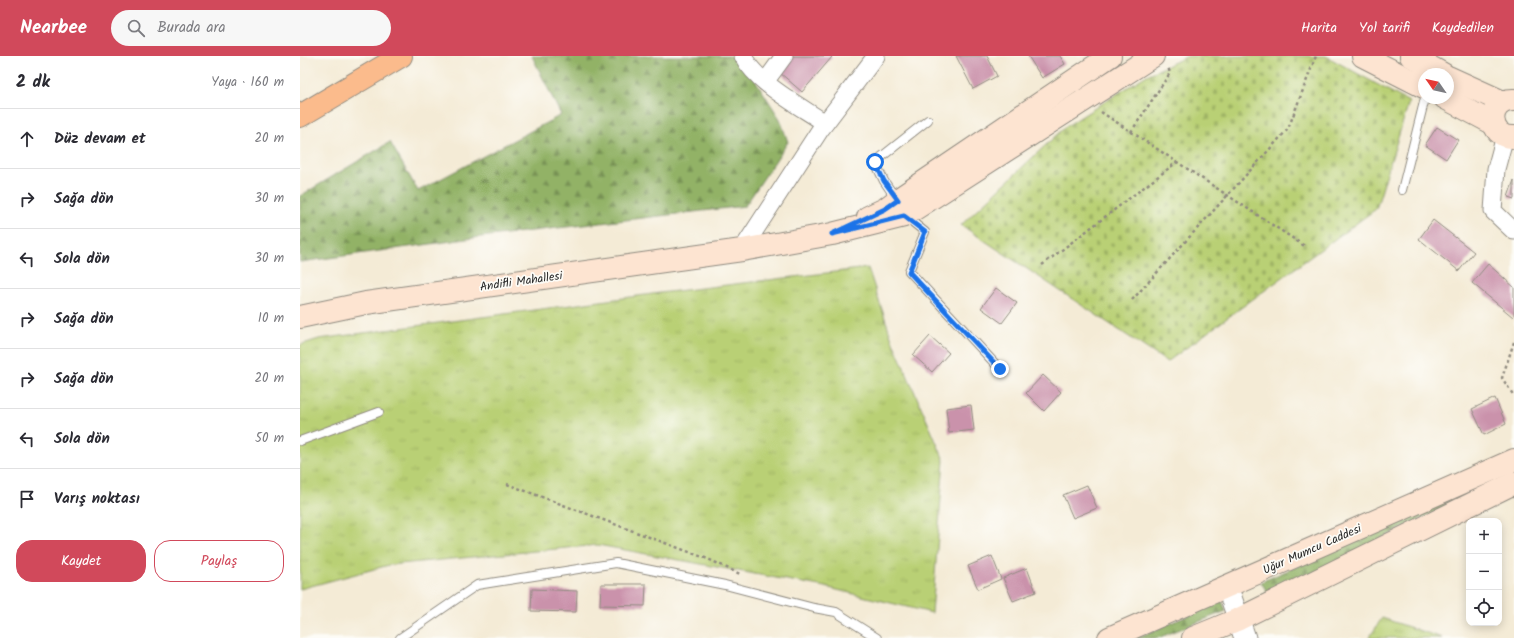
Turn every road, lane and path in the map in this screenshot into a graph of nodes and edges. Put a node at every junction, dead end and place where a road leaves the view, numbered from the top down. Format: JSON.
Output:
{"nodes":[{"id":1,"x":401,"y":56,"type":"edge"},
{"id":2,"x":743,"y":56,"type":"edge"},
{"id":3,"x":784,"y":56,"type":"edge"},
{"id":4,"x":876,"y":56,"type":"edge"},
{"id":5,"x":1110,"y":56,"type":"edge"},
{"id":6,"x":1153,"y":56,"type":"edge"},
{"id":7,"x":1316,"y":56,"type":"edge"},
{"id":8,"x":1363,"y":56,"type":"edge"},
{"id":9,"x":1411,"y":56,"type":"edge"},
{"id":10,"x":1432,"y":68,"type":"edge"},
{"id":11,"x":1170,"y":72,"type":"dead end"},
{"id":12,"x":1454,"y":78,"type":"edge"},
{"id":13,"x":765,"y":82,"type":"junction"},
{"id":14,"x":1418,"y":84,"type":"edge"},
{"id":15,"x":1510,"y":99,"type":"edge"},
{"id":16,"x":1454,"y":103,"type":"edge"},
{"id":17,"x":1424,"y":104,"type":"edge"},
{"id":18,"x":1101,"y":112,"type":"dead end"},
{"id":19,"x":300,"y":116,"type":"edge"},
{"id":20,"x":928,"y":120,"type":"dead end"},
{"id":21,"x":826,"y":123,"type":"junction"},
{"id":22,"x":1131,"y":132,"type":"junction"},
{"id":23,"x":1504,"y":132,"type":"edge"},
{"id":24,"x":1177,"y":162,"type":"junction"},
{"id":25,"x":1402,"y":190,"type":"dead end"},
{"id":26,"x":1228,"y":195,"type":"junction"},
{"id":27,"x":901,"y":208,"type":"junction"},
{"id":28,"x":1514,"y":231,"type":"edge"},
{"id":29,"x":1306,"y":247,"type":"dead end"},
{"id":30,"x":742,"y":250,"type":"junction"},
{"id":31,"x":1042,"y":265,"type":"dead end"},
{"id":32,"x":1132,"y":300,"type":"dead end"},
{"id":33,"x":300,"y":317,"type":"edge"},
{"id":34,"x":1514,"y":342,"type":"edge"},
{"id":35,"x":1000,"y":369,"type":"dead end"},
{"id":36,"x":1514,"y":396,"type":"edge"},
{"id":37,"x":379,"y":412,"type":"dead end"},
{"id":38,"x":300,"y":441,"type":"edge"},
{"id":39,"x":1514,"y":460,"type":"edge"},
{"id":40,"x":1514,"y":483,"type":"edge"},
{"id":41,"x":507,"y":484,"type":"dead end"},
{"id":42,"x":744,"y":576,"type":"dead end"},
{"id":43,"x":1227,"y":586,"type":"junction"},
{"id":44,"x":1242,"y":629,"type":"edge"},
{"id":45,"x":400,"y":638,"type":"edge"},
{"id":46,"x":877,"y":638,"type":"edge"},
{"id":47,"x":1109,"y":638,"type":"edge"},
{"id":48,"x":1193,"y":638,"type":"edge"}],
"edges":[{"from":1,"to":19,"type":"highway"},
{"from":2,"to":13,"type":"street"},
{"from":3,"to":13,"type":"street"},
{"from":4,"to":21,"type":"street"},
{"from":5,"to":27,"type":"main road"},
{"from":6,"to":27,"type":"main road"},
{"from":7,"to":26,"type":"path"},
{"from":8,"to":14,"type":"main road"},
{"from":9,"to":10,"type":"main road"},
{"from":11,"to":22,"type":"path"},
{"from":12,"to":15,"type":"main road"},
{"from":13,"to":21,"type":"street"},
{"from":15,"to":23,"type":"main road"},
{"from":16,"to":23,"type":"main road"},
{"from":17,"to":25,"type":"lane"},
{"from":18,"to":22,"type":"path"},
{"from":20,"to":27,"type":"lane"},
{"from":21,"to":30,"type":"street"},
{"from":22,"to":24,"type":"path"},
{"from":23,"to":28,"type":"street"},
{"from":24,"to":26,"type":"path"},
{"from":24,"to":31,"type":"path"},
{"from":26,"to":29,"type":"path"},
{"from":26,"to":32,"type":"path"},
{"from":27,"to":30,"type":"main road","name":"Andifli Mahallesi"},
{"from":27,"to":35,"type":"lane"},
{"from":30,"to":33,"type":"main road","name":"Andifli Mahallesi"},
{"from":34,"to":36,"type":"path"},
{"from":37,"to":38,"type":"lane"},
{"from":39,"to":43,"type":"main road","name":"Uğur Mumcu Caddesi"},
{"from":40,"to":44,"type":"main road"},
{"from":41,"to":42,"type":"path"},
{"from":43,"to":44,"type":"street"},
{"from":43,"to":47,"type":"main road","name":"Uğur Mumcu Caddesi"},
{"from":44,"to":48,"type":"main road"},
{"from":45,"to":46,"type":"lane"}]}
